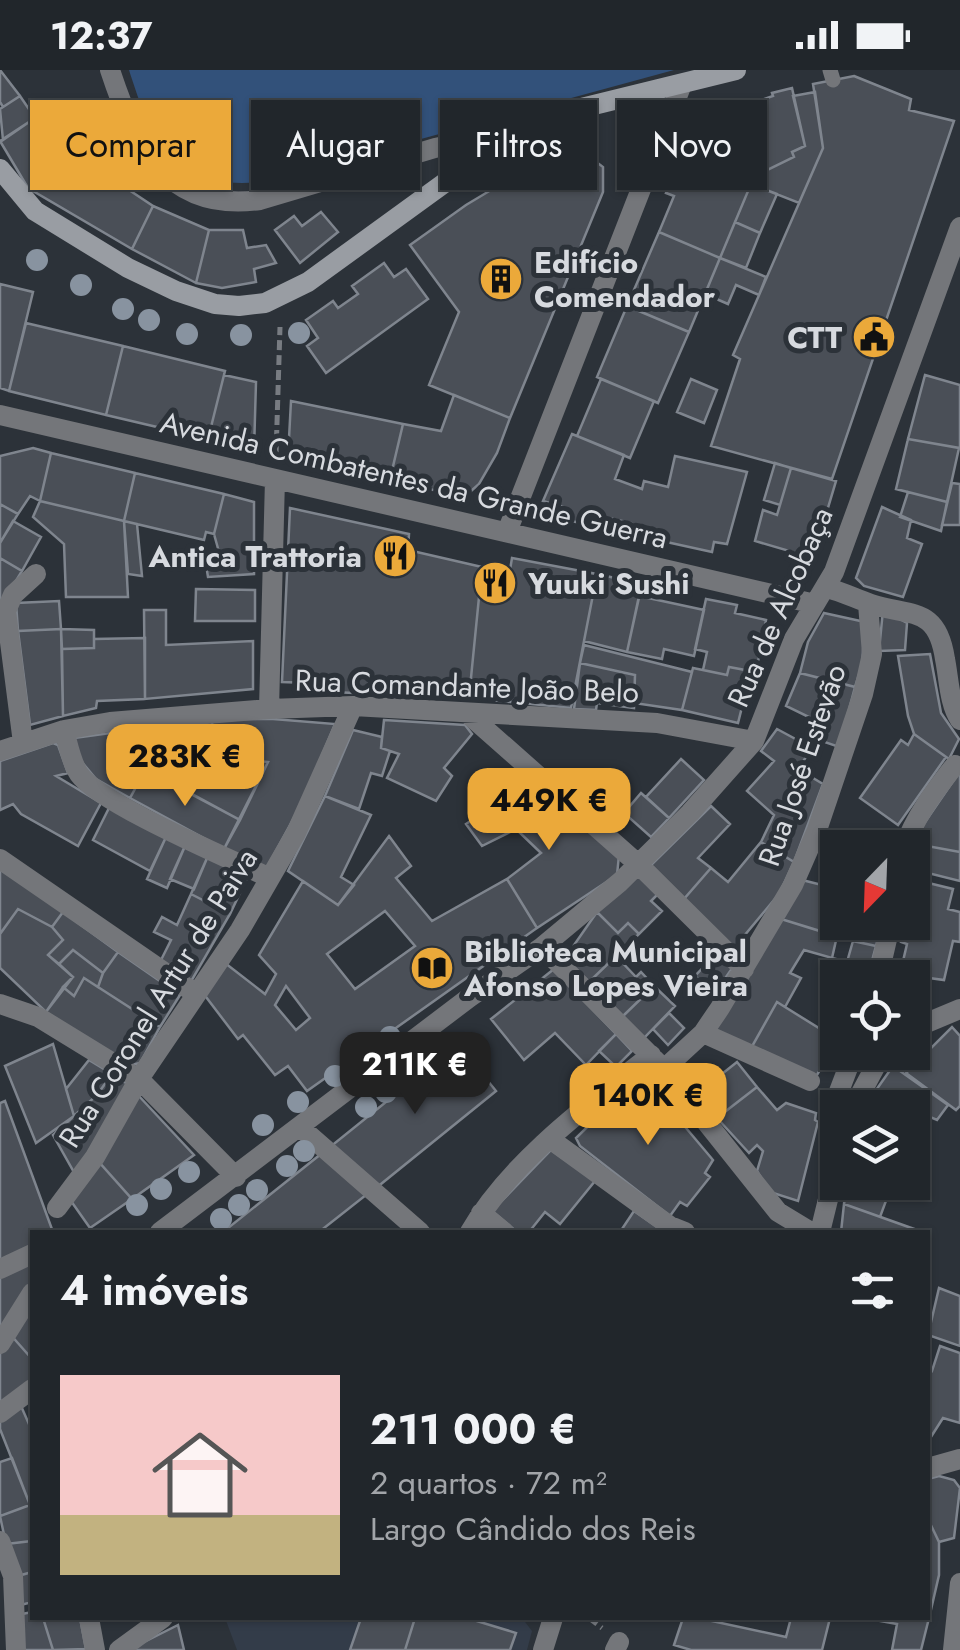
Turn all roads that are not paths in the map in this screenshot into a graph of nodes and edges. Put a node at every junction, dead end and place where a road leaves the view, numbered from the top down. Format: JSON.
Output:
{"nodes":[{"id":1,"x":110,"y":70,"type":"edge"},
{"id":2,"x":736,"y":70,"type":"edge"},
{"id":3,"x":682,"y":84,"type":"junction"},
{"id":4,"x":597,"y":105,"type":"edge"},
{"id":5,"x":440,"y":147,"type":"edge"},
{"id":6,"x":0,"y":169,"type":"edge"},
{"id":7,"x":440,"y":186,"type":"edge"},
{"id":8,"x":960,"y":227,"type":"edge"},
{"id":9,"x":0,"y":415,"type":"edge"},
{"id":10,"x":275,"y":471,"type":"junction"},
{"id":11,"x":507,"y":532,"type":"junction"},
{"id":12,"x":36,"y":574,"type":"dead end"},
{"id":13,"x":821,"y":596,"type":"junction"},
{"id":14,"x":868,"y":604,"type":"junction"},
{"id":15,"x":353,"y":706,"type":"junction"},
{"id":16,"x":269,"y":709,"type":"junction"},
{"id":17,"x":467,"y":712,"type":"junction"},
{"id":18,"x":960,"y":720,"type":"edge"},
{"id":19,"x":64,"y":730,"type":"junction"},
{"id":20,"x":754,"y":741,"type":"junction"},
{"id":21,"x":22,"y":743,"type":"junction"},
{"id":22,"x":0,"y":751,"type":"edge"},
{"id":23,"x":955,"y":765,"type":"dead end"},
{"id":24,"x":913,"y":830,"type":"edge"},
{"id":25,"x":0,"y":859,"type":"edge"},
{"id":26,"x":638,"y":864,"type":"junction"},
{"id":27,"x":270,"y":878,"type":"junction"},
{"id":28,"x":542,"y":947,"type":"junction"},
{"id":29,"x":744,"y":969,"type":"junction"},
{"id":30,"x":196,"y":994,"type":"junction"},
{"id":31,"x":1,"y":1005,"type":"edge"},
{"id":32,"x":960,"y":1010,"type":"edge"},
{"id":33,"x":930,"y":1022,"type":"edge"},
{"id":34,"x":702,"y":1033,"type":"junction"},
{"id":35,"x":658,"y":1062,"type":"junction"},
{"id":36,"x":139,"y":1079,"type":"junction"},
{"id":37,"x":810,"y":1082,"type":"dead end"},
{"id":38,"x":301,"y":1128,"type":"junction"},
{"id":39,"x":550,"y":1139,"type":"junction"},
{"id":40,"x":236,"y":1177,"type":"junction"},
{"id":41,"x":828,"y":1200,"type":"edge"},
{"id":42,"x":57,"y":1208,"type":"dead end"},
{"id":43,"x":481,"y":1213,"type":"junction"},
{"id":44,"x":163,"y":1230,"type":"edge"},
{"id":45,"x":418,"y":1230,"type":"edge"},
{"id":46,"x":471,"y":1230,"type":"edge"},
{"id":47,"x":502,"y":1230,"type":"edge"},
{"id":48,"x":674,"y":1230,"type":"edge"},
{"id":49,"x":807,"y":1230,"type":"edge"},
{"id":50,"x":820,"y":1230,"type":"edge"},
{"id":51,"x":30,"y":1255,"type":"edge"},
{"id":52,"x":0,"y":1269,"type":"edge"},
{"id":53,"x":30,"y":1296,"type":"edge"},
{"id":54,"x":0,"y":1344,"type":"edge"},
{"id":55,"x":30,"y":1400,"type":"edge"},
{"id":56,"x":0,"y":1413,"type":"edge"},
{"id":57,"x":960,"y":1460,"type":"edge"},
{"id":58,"x":930,"y":1468,"type":"edge"},
{"id":59,"x":0,"y":1541,"type":"edge"},
{"id":60,"x":960,"y":1582,"type":"edge"},
{"id":61,"x":89,"y":1620,"type":"edge"},
{"id":62,"x":160,"y":1620,"type":"edge"},
{"id":63,"x":552,"y":1620,"type":"edge"},
{"id":64,"x":956,"y":1641,"type":"edge"},
{"id":65,"x":16,"y":1650,"type":"edge"},
{"id":66,"x":94,"y":1650,"type":"edge"},
{"id":67,"x":119,"y":1650,"type":"edge"},
{"id":68,"x":544,"y":1650,"type":"edge"}],
"edges":[{"from":1,"to":5,"type":"street"},
{"from":2,"to":3,"type":"street"},
{"from":3,"to":4,"type":"street"},
{"from":3,"to":11,"type":"street"},
{"from":6,"to":7,"type":"street"},
{"from":8,"to":13,"type":"street","name":"Rua de Alcobaça"},
{"from":9,"to":10,"type":"street","name":"Avenida Combatentes da Grande Guerra"},
{"from":10,"to":11,"type":"street","name":"Avenida Combatentes da Grande Guerra"},
{"from":10,"to":16,"type":"street"},
{"from":11,"to":13,"type":"street","name":"Avenida Combatentes da Grande Guerra"},
{"from":12,"to":21,"type":"street"},
{"from":13,"to":14,"type":"street"},
{"from":13,"to":20,"type":"street","name":"Rua de Alcobaça"},
{"from":14,"to":18,"type":"street"},
{"from":14,"to":29,"type":"street","name":"Rua José Estevão"},
{"from":15,"to":16,"type":"street","name":"Rua Comandante João Belo"},
{"from":15,"to":17,"type":"street","name":"Rua Comandante João Belo"},
{"from":15,"to":27,"type":"street","name":"Rua Coronel Artur de Paiva"},
{"from":16,"to":19,"type":"street","name":"Rua Comandante João Belo"},
{"from":17,"to":20,"type":"street","name":"Rua Comandante João Belo"},
{"from":17,"to":26,"type":"street"},
{"from":19,"to":21,"type":"street","name":"Rua Comandante João Belo"},
{"from":19,"to":27,"type":"street"},
{"from":20,"to":26,"type":"street","name":"Rua de Alcobaça"},
{"from":21,"to":22,"type":"street","name":"Rua Comandante João Belo"},
{"from":23,"to":24,"type":"street"},
{"from":25,"to":30,"type":"street"},
{"from":26,"to":28,"type":"street","name":"Rua de Alcobaça"},
{"from":26,"to":29,"type":"street"},
{"from":27,"to":30,"type":"street","name":"Rua Coronel Artur de Paiva"},
{"from":28,"to":35,"type":"street"},
{"from":28,"to":38,"type":"street","name":"Rua de Alcobaça"},
{"from":29,"to":34,"type":"street","name":"Rua José Estevão"},
{"from":30,"to":36,"type":"street","name":"Rua Coronel Artur de Paiva"},
{"from":31,"to":36,"type":"street"},
{"from":32,"to":33,"type":"street"},
{"from":34,"to":35,"type":"street","name":"Rua José Estevão"},
{"from":34,"to":37,"type":"street"},
{"from":35,"to":39,"type":"street","name":"Rua José Estevão"},
{"from":35,"to":49,"type":"street"},
{"from":36,"to":40,"type":"street"},
{"from":36,"to":42,"type":"street","name":"Rua Coronel Artur de Paiva"},
{"from":38,"to":40,"type":"street","name":"Rua de Alcobaça"},
{"from":38,"to":45,"type":"street"},
{"from":39,"to":43,"type":"street","name":"Rua José Estevão"},
{"from":39,"to":48,"type":"street"},
{"from":40,"to":44,"type":"street","name":"Rua de Alcobaça"},
{"from":41,"to":50,"type":"street"},
{"from":43,"to":46,"type":"street","name":"Rua José Estevão"},
{"from":43,"to":47,"type":"street"},
{"from":51,"to":52,"type":"street"},
{"from":53,"to":54,"type":"street"},
{"from":55,"to":56,"type":"street"},
{"from":57,"to":58,"type":"street"},
{"from":59,"to":65,"type":"street"},
{"from":60,"to":64,"type":"street"},
{"from":61,"to":66,"type":"street"},
{"from":62,"to":67,"type":"street"},
{"from":63,"to":68,"type":"street"}]}
